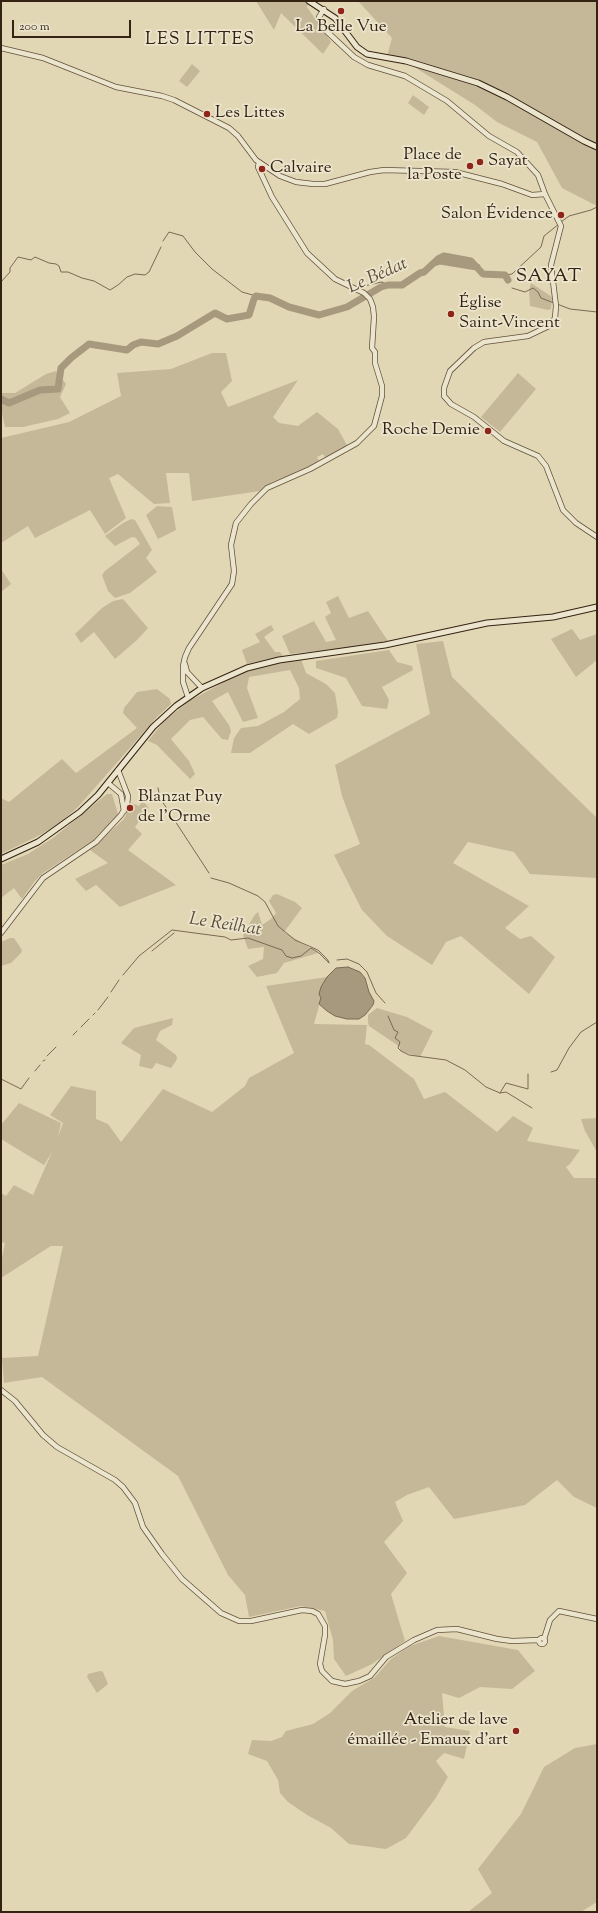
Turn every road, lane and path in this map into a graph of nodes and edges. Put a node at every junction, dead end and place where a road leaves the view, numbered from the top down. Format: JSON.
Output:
{"nodes":[{"id":1,"x":309,"y":1,"type":"edge"},
{"id":2,"x":324,"y":10,"type":"junction"},
{"id":3,"x":1,"y":48,"type":"edge"},
{"id":4,"x":597,"y":147,"type":"edge"},
{"id":5,"x":259,"y":162,"type":"junction"},
{"id":6,"x":544,"y":194,"type":"junction"},
{"id":7,"x":597,"y":537,"type":"edge"},
{"id":8,"x":597,"y":607,"type":"edge"},
{"id":9,"x":184,"y":660,"type":"junction"},
{"id":10,"x":202,"y":688,"type":"junction"},
{"id":11,"x":188,"y":697,"type":"junction"},
{"id":12,"x":118,"y":770,"type":"junction"},
{"id":13,"x":108,"y":783,"type":"junction"},
{"id":14,"x":124,"y":811,"type":"junction"},
{"id":15,"x":1,"y":859,"type":"edge"},
{"id":16,"x":1,"y":933,"type":"edge"},
{"id":17,"x":1,"y":1390,"type":"edge"},
{"id":18,"x":597,"y":1619,"type":"edge"}],
"edges":[{"from":1,"to":2,"type":"main road"},
{"from":2,"to":4,"type":"main road"},
{"from":2,"to":6,"type":"street"},
{"from":3,"to":5,"type":"street"},
{"from":5,"to":6,"type":"street"},
{"from":5,"to":9,"type":"street"},
{"from":6,"to":7,"type":"street"},
{"from":8,"to":10,"type":"main road"},
{"from":9,"to":10,"type":"street"},
{"from":9,"to":11,"type":"street"},
{"from":10,"to":11,"type":"main road"},
{"from":11,"to":12,"type":"main road"},
{"from":12,"to":13,"type":"main road"},
{"from":12,"to":14,"type":"street"},
{"from":13,"to":14,"type":"street"},
{"from":13,"to":15,"type":"main road"},
{"from":14,"to":16,"type":"street"},
{"from":17,"to":18,"type":"street"}]}
